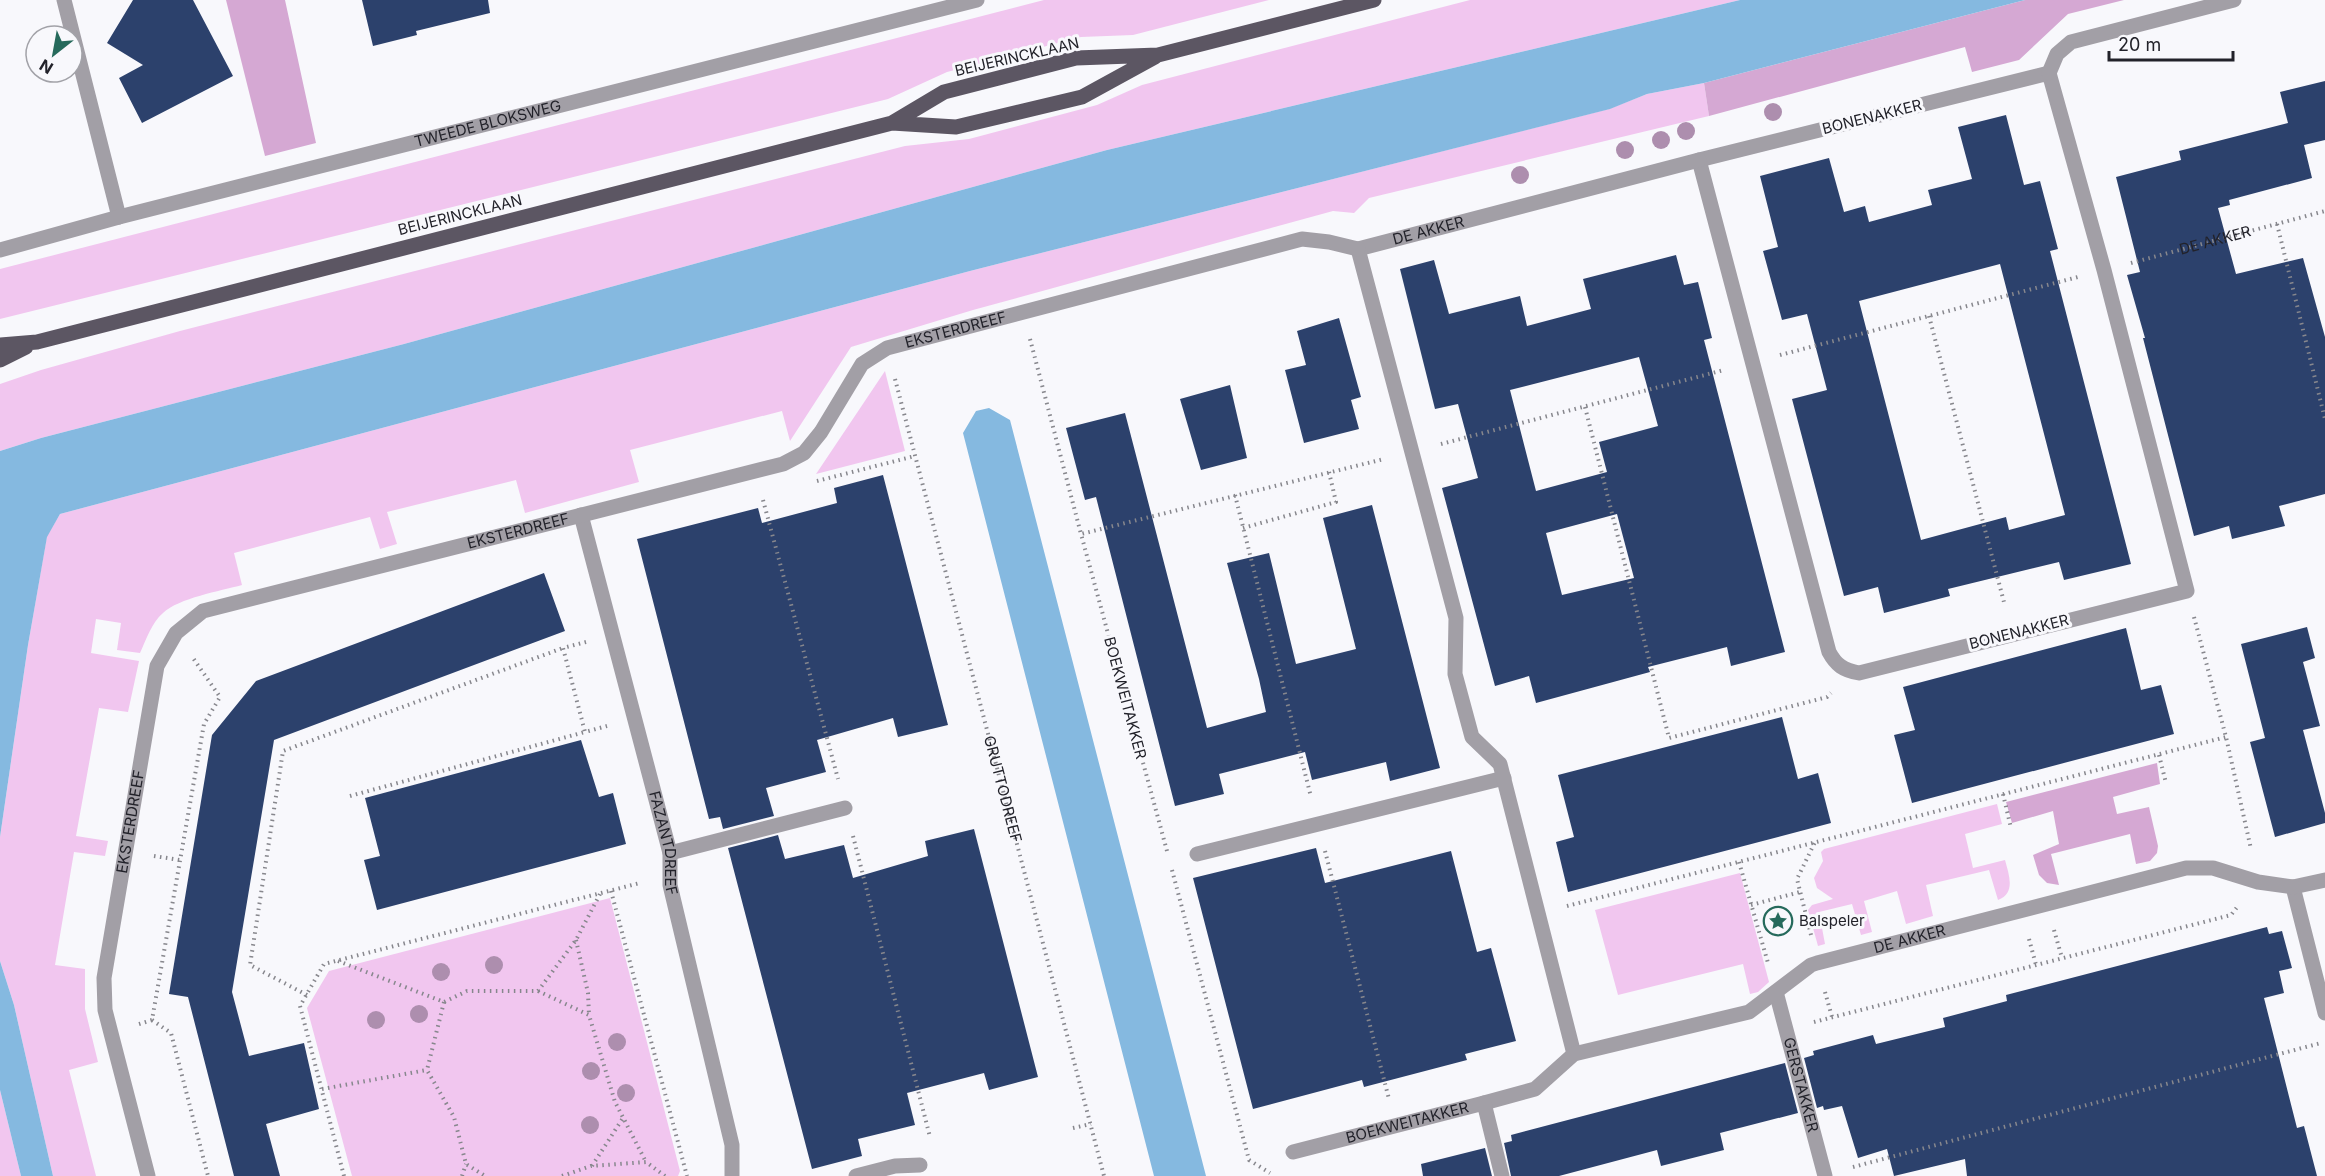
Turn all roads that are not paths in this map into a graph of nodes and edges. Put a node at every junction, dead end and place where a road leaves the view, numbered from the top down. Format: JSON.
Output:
{"nodes":[{"id":1,"x":64,"y":0,"type":"edge"},
{"id":2,"x":977,"y":0,"type":"edge"},
{"id":3,"x":1374,"y":0,"type":"edge"},
{"id":4,"x":2234,"y":0,"type":"edge"},
{"id":5,"x":1158,"y":56,"type":"junction"},
{"id":6,"x":2049,"y":73,"type":"junction"},
{"id":7,"x":892,"y":123,"type":"junction"},
{"id":8,"x":1700,"y":160,"type":"junction"},
{"id":9,"x":119,"y":217,"type":"junction"},
{"id":10,"x":1358,"y":249,"type":"junction"},
{"id":11,"x":0,"y":250,"type":"edge"},
{"id":12,"x":37,"y":342,"type":"junction"},
{"id":13,"x":0,"y":345,"type":"edge"},
{"id":14,"x":0,"y":360,"type":"edge"},
{"id":15,"x":581,"y":515,"type":"junction"},
{"id":16,"x":1504,"y":778,"type":"junction"},
{"id":17,"x":845,"y":808,"type":"dead end"},
{"id":18,"x":669,"y":853,"type":"junction"},
{"id":19,"x":1197,"y":854,"type":"dead end"},
{"id":20,"x":2325,"y":880,"type":"edge"},
{"id":21,"x":2293,"y":887,"type":"junction"},
{"id":22,"x":1776,"y":992,"type":"junction"},
{"id":23,"x":2325,"y":1013,"type":"edge"},
{"id":24,"x":1574,"y":1054,"type":"junction"},
{"id":25,"x":1484,"y":1103,"type":"junction"},
{"id":26,"x":1293,"y":1152,"type":"dead end"},
{"id":27,"x":920,"y":1165,"type":"dead end"},
{"id":28,"x":1825,"y":1175,"type":"edge"},
{"id":29,"x":148,"y":1176,"type":"edge"},
{"id":30,"x":732,"y":1176,"type":"edge"},
{"id":31,"x":856,"y":1176,"type":"edge"},
{"id":32,"x":1502,"y":1176,"type":"edge"}],
"edges":[{"from":1,"to":9,"type":"street"},
{"from":2,"to":9,"type":"street","name":"TWEEDE BLOKSWEG"},
{"from":3,"to":5,"type":"main road","name":"BEIJERINCKLAAN"},
{"from":4,"to":6,"type":"street"},
{"from":5,"to":7,"type":"main road","name":"BEIJERINCKLAAN"},
{"from":5,"to":7,"type":"main road","name":"BEIJERINCKLAAN"},
{"from":6,"to":8,"type":"street","name":"BONENAKKER"},
{"from":6,"to":8,"type":"street","name":"BONENAKKER"},
{"from":7,"to":12,"type":"main road","name":"BEIJERINCKLAAN"},
{"from":8,"to":10,"type":"street","name":"DE AKKER"},
{"from":9,"to":11,"type":"street","name":"TWEEDE BLOKSWEG"},
{"from":10,"to":15,"type":"street","name":"EKSTERDREEF"},
{"from":10,"to":16,"type":"street"},
{"from":12,"to":13,"type":"main road","name":"BEIJERINCKLAAN"},
{"from":12,"to":14,"type":"main road","name":"BEIJERINCKLAAN"},
{"from":15,"to":18,"type":"street","name":"FAZANTDREEF"},
{"from":15,"to":29,"type":"street","name":"EKSTERDREEF"},
{"from":16,"to":19,"type":"street"},
{"from":16,"to":24,"type":"street"},
{"from":17,"to":18,"type":"street"},
{"from":18,"to":30,"type":"street","name":"FAZANTDREEF"},
{"from":20,"to":21,"type":"street","name":"DE AKKER"},
{"from":21,"to":22,"type":"street","name":"DE AKKER"},
{"from":21,"to":23,"type":"street"},
{"from":22,"to":24,"type":"street","name":"DE AKKER"},
{"from":22,"to":28,"type":"street","name":"GERSTAKKER"},
{"from":24,"to":25,"type":"street","name":"DE AKKER"},
{"from":25,"to":26,"type":"street","name":"BOEKWEITAKKER"},
{"from":25,"to":32,"type":"street","name":"BOEKWEITAKKER"},
{"from":27,"to":31,"type":"street"}]}
